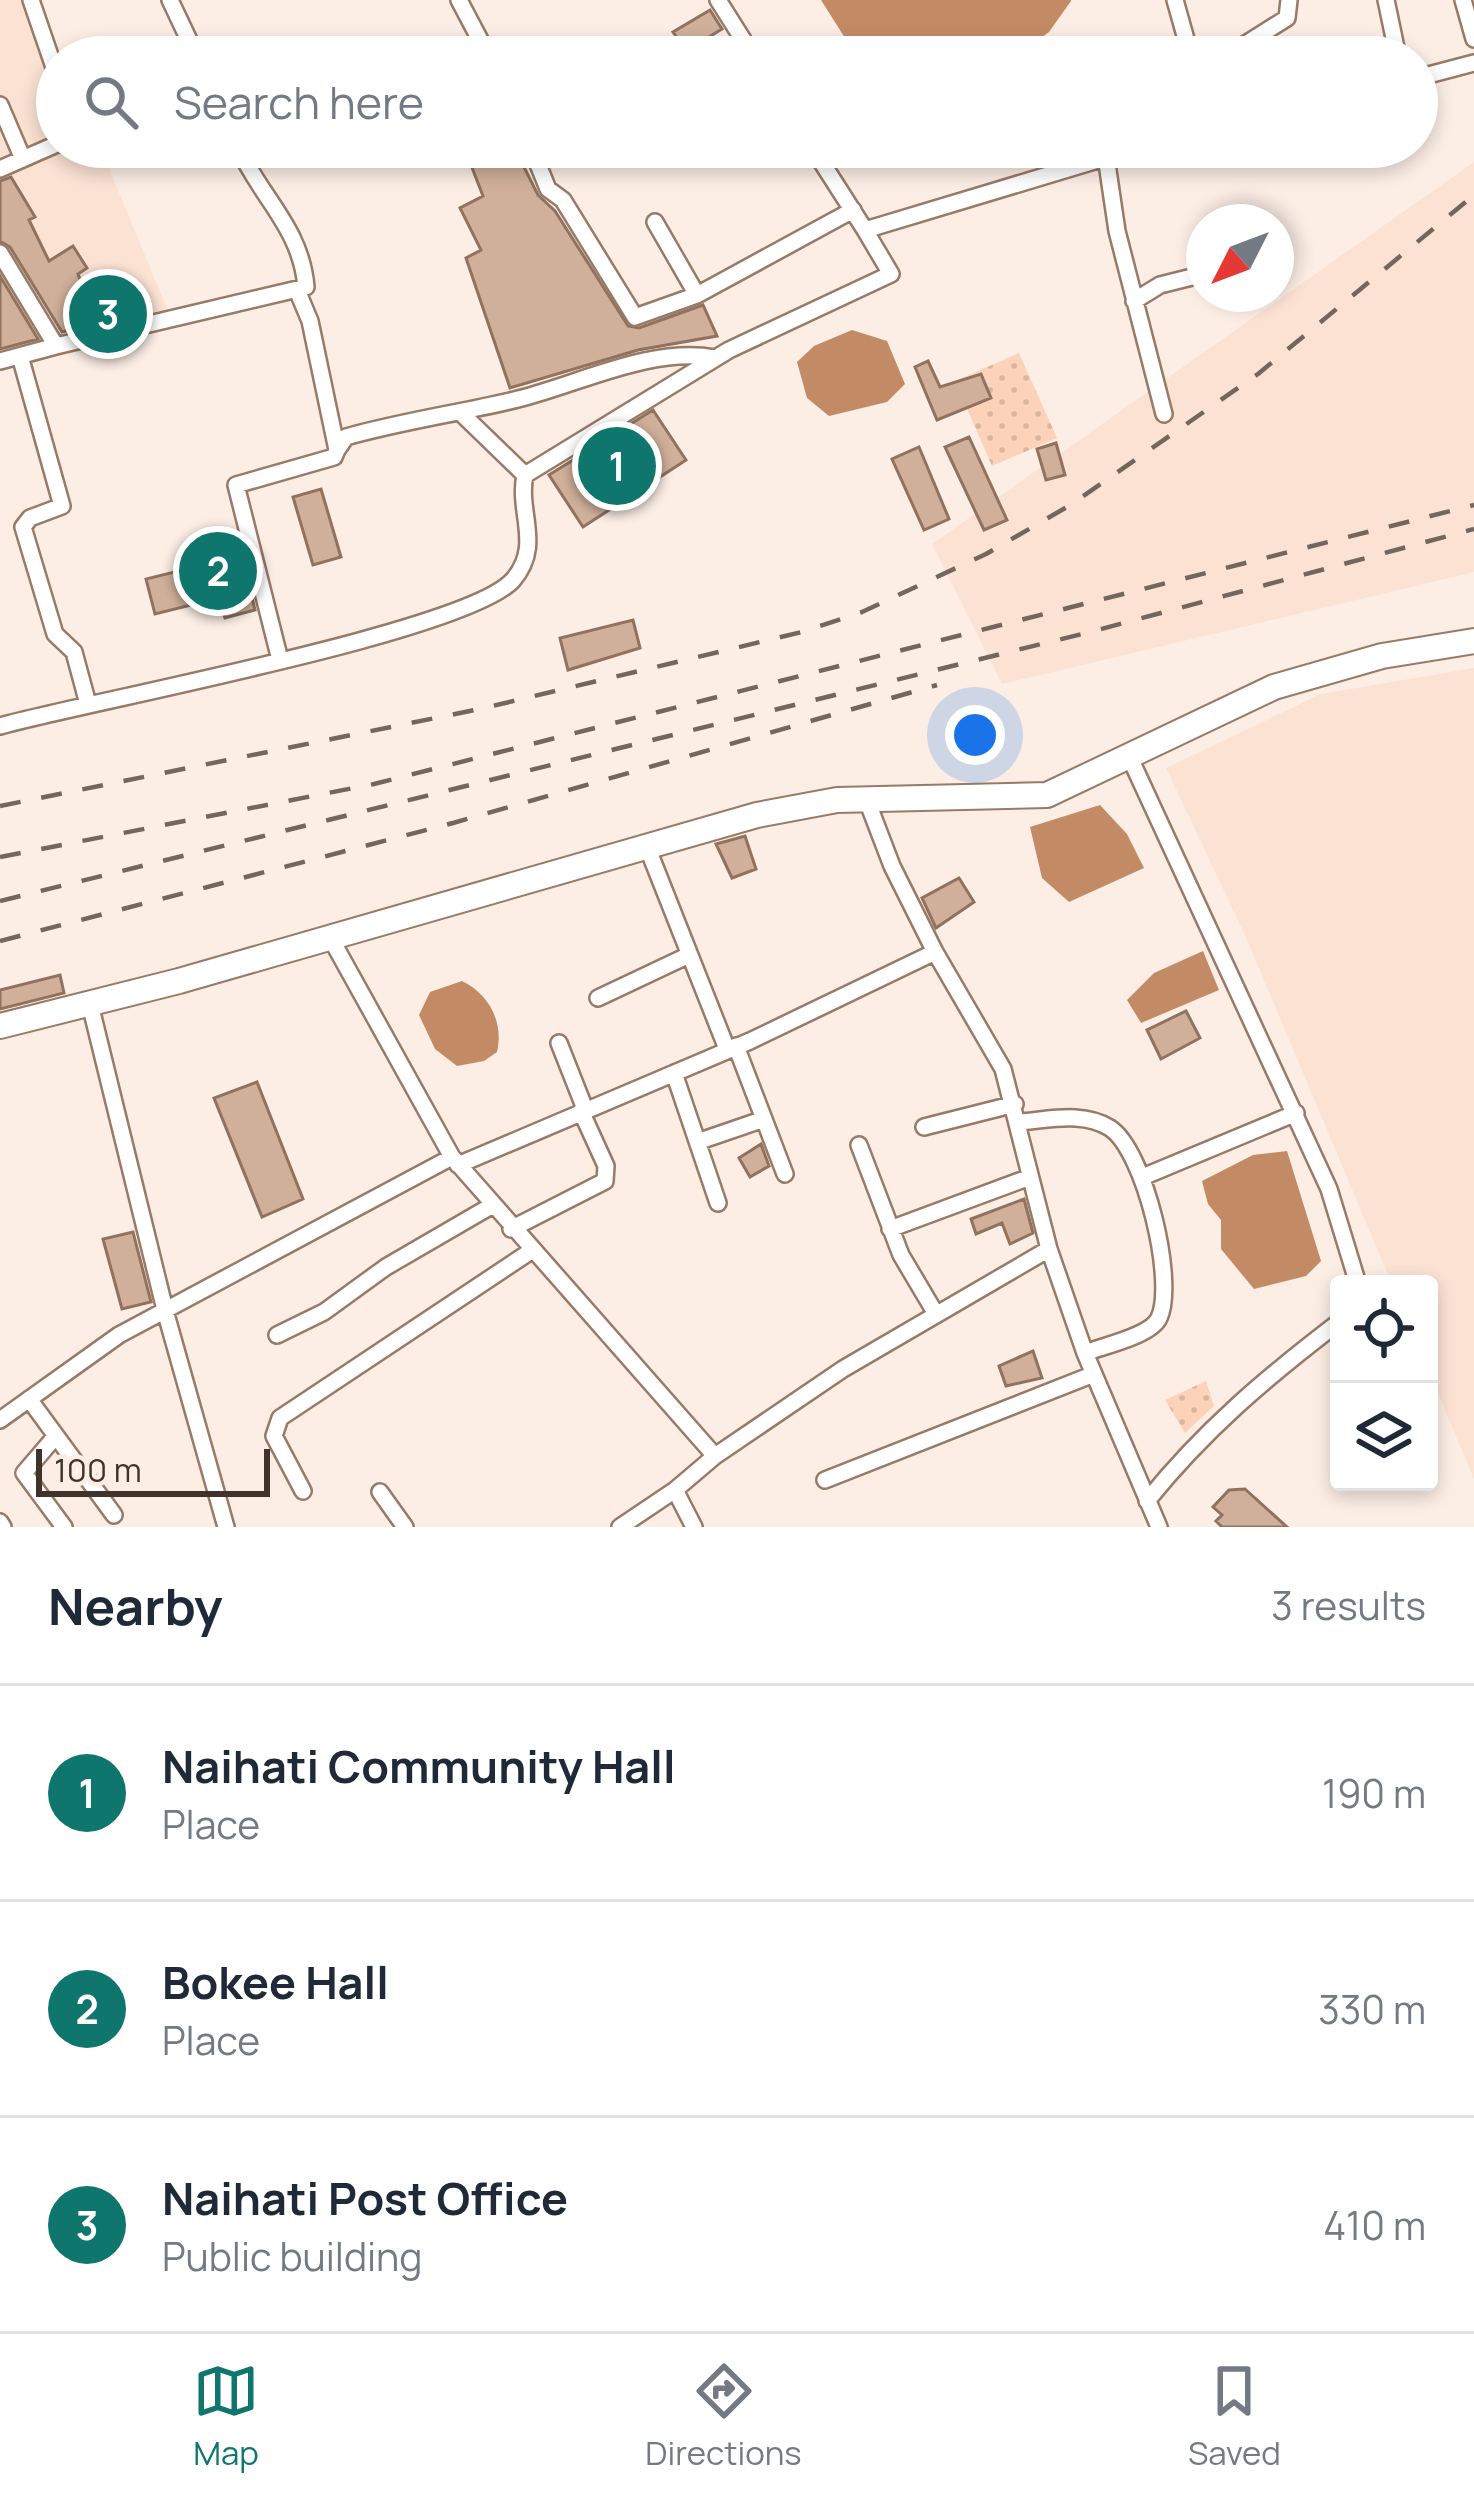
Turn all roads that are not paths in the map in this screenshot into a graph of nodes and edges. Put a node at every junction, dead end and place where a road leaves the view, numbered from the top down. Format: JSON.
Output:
{"nodes":[{"id":1,"x":31,"y":0,"type":"edge"},
{"id":2,"x":170,"y":0,"type":"edge"},
{"id":3,"x":459,"y":0,"type":"edge"},
{"id":4,"x":718,"y":0,"type":"edge"},
{"id":5,"x":1175,"y":0,"type":"edge"},
{"id":6,"x":1288,"y":0,"type":"edge"},
{"id":7,"x":1385,"y":0,"type":"edge"},
{"id":8,"x":1463,"y":0,"type":"edge"},
{"id":9,"x":43,"y":36,"type":"edge"},
{"id":10,"x":187,"y":36,"type":"edge"},
{"id":11,"x":478,"y":36,"type":"edge"},
{"id":12,"x":741,"y":36,"type":"edge"},
{"id":13,"x":1185,"y":36,"type":"edge"},
{"id":14,"x":1259,"y":36,"type":"edge"},
{"id":15,"x":1394,"y":36,"type":"edge"},
{"id":16,"x":1474,"y":39,"type":"edge"},
{"id":17,"x":1474,"y":63,"type":"edge"},
{"id":18,"x":1438,"y":72,"type":"edge"},
{"id":19,"x":0,"y":105,"type":"edge"},
{"id":20,"x":36,"y":153,"type":"edge"},
{"id":21,"x":23,"y":159,"type":"junction"},
{"id":22,"x":252,"y":168,"type":"edge"},
{"id":23,"x":540,"y":168,"type":"edge"},
{"id":24,"x":826,"y":168,"type":"edge"},
{"id":25,"x":1055,"y":168,"type":"edge"},
{"id":26,"x":1107,"y":168,"type":"edge"},
{"id":27,"x":0,"y":169,"type":"edge"},
{"id":28,"x":853,"y":210,"type":"junction"},
{"id":29,"x":655,"y":222,"type":"dead end"},
{"id":30,"x":865,"y":230,"type":"junction"},
{"id":31,"x":0,"y":253,"type":"edge"},
{"id":32,"x":1186,"y":278,"type":"edge"},
{"id":33,"x":297,"y":290,"type":"junction"},
{"id":34,"x":697,"y":295,"type":"junction"},
{"id":35,"x":1134,"y":301,"type":"junction"},
{"id":36,"x":56,"y":346,"type":"junction"},
{"id":37,"x":20,"y":356,"type":"junction"},
{"id":38,"x":715,"y":358,"type":"junction"},
{"id":39,"x":0,"y":361,"type":"edge"},
{"id":40,"x":460,"y":412,"type":"junction"},
{"id":41,"x":1164,"y":414,"type":"dead end"},
{"id":42,"x":338,"y":450,"type":"junction"},
{"id":43,"x":525,"y":475,"type":"junction"},
{"id":44,"x":1474,"y":641,"type":"edge"},
{"id":45,"x":280,"y":660,"type":"junction"},
{"id":46,"x":88,"y":704,"type":"junction"},
{"id":47,"x":68,"y":709,"type":"junction"},
{"id":48,"x":0,"y":726,"type":"edge"},
{"id":49,"x":73,"y":729,"type":"dead end"},
{"id":50,"x":1130,"y":758,"type":"junction"},
{"id":51,"x":866,"y":798,"type":"junction"},
{"id":52,"x":646,"y":844,"type":"junction"},
{"id":53,"x":330,"y":937,"type":"junction"},
{"id":54,"x":935,"y":952,"type":"junction"},
{"id":55,"x":689,"y":956,"type":"junction"},
{"id":56,"x":598,"y":998,"type":"dead end"},
{"id":57,"x":90,"y":1004,"type":"junction"},
{"id":58,"x":0,"y":1026,"type":"edge"},
{"id":59,"x":559,"y":1043,"type":"dead end"},
{"id":60,"x":731,"y":1048,"type":"junction"},
{"id":61,"x":674,"y":1073,"type":"junction"},
{"id":62,"x":1015,"y":1104,"type":"junction"},
{"id":63,"x":583,"y":1110,"type":"junction"},
{"id":64,"x":1296,"y":1113,"type":"junction"},
{"id":65,"x":764,"y":1119,"type":"junction"},
{"id":66,"x":1019,"y":1122,"type":"junction"},
{"id":67,"x":924,"y":1127,"type":"dead end"},
{"id":68,"x":700,"y":1141,"type":"junction"},
{"id":69,"x":859,"y":1145,"type":"dead end"},
{"id":70,"x":455,"y":1161,"type":"junction"},
{"id":71,"x":785,"y":1174,"type":"dead end"},
{"id":72,"x":1145,"y":1176,"type":"junction"},
{"id":73,"x":1030,"y":1178,"type":"junction"},
{"id":74,"x":718,"y":1203,"type":"dead end"},
{"id":75,"x":491,"y":1206,"type":"junction"},
{"id":76,"x":511,"y":1229,"type":"junction"},
{"id":77,"x":890,"y":1229,"type":"junction"},
{"id":78,"x":1049,"y":1250,"type":"junction"},
{"id":79,"x":531,"y":1251,"type":"junction"},
{"id":80,"x":1355,"y":1275,"type":"edge"},
{"id":81,"x":166,"y":1314,"type":"junction"},
{"id":82,"x":936,"y":1314,"type":"junction"},
{"id":83,"x":1330,"y":1329,"type":"edge"},
{"id":84,"x":277,"y":1335,"type":"dead end"},
{"id":85,"x":1084,"y":1353,"type":"junction"},
{"id":86,"x":1094,"y":1374,"type":"junction"},
{"id":87,"x":29,"y":1399,"type":"junction"},
{"id":88,"x":0,"y":1420,"type":"edge"},
{"id":89,"x":54,"y":1438,"type":"junction"},
{"id":90,"x":715,"y":1456,"type":"junction"},
{"id":91,"x":825,"y":1480,"type":"dead end"},
{"id":92,"x":676,"y":1490,"type":"junction"},
{"id":93,"x":303,"y":1491,"type":"dead end"},
{"id":94,"x":380,"y":1492,"type":"dead end"},
{"id":95,"x":1147,"y":1501,"type":"junction"},
{"id":96,"x":114,"y":1515,"type":"dead end"},
{"id":97,"x":64,"y":1527,"type":"edge"},
{"id":98,"x":226,"y":1527,"type":"edge"},
{"id":99,"x":406,"y":1527,"type":"edge"},
{"id":100,"x":620,"y":1527,"type":"edge"},
{"id":101,"x":694,"y":1527,"type":"edge"},
{"id":102,"x":1159,"y":1527,"type":"edge"}],
"edges":[{"from":1,"to":9,"type":"street"},
{"from":2,"to":10,"type":"street"},
{"from":3,"to":11,"type":"street"},
{"from":4,"to":12,"type":"street"},
{"from":5,"to":13,"type":"street"},
{"from":6,"to":14,"type":"street"},
{"from":7,"to":15,"type":"street"},
{"from":8,"to":16,"type":"street"},
{"from":17,"to":18,"type":"street"},
{"from":19,"to":21,"type":"street"},
{"from":20,"to":21,"type":"street"},
{"from":21,"to":27,"type":"street"},
{"from":22,"to":33,"type":"street"},
{"from":23,"to":34,"type":"street"},
{"from":24,"to":28,"type":"street"},
{"from":25,"to":30,"type":"street"},
{"from":26,"to":35,"type":"street"},
{"from":28,"to":30,"type":"street"},
{"from":28,"to":34,"type":"street"},
{"from":29,"to":34,"type":"street"},
{"from":30,"to":38,"type":"street"},
{"from":31,"to":36,"type":"street"},
{"from":32,"to":35,"type":"street"},
{"from":33,"to":36,"type":"street"},
{"from":33,"to":42,"type":"street"},
{"from":35,"to":41,"type":"street"},
{"from":36,"to":37,"type":"street"},
{"from":37,"to":39,"type":"street"},
{"from":37,"to":46,"type":"street"},
{"from":38,"to":40,"type":"street"},
{"from":38,"to":43,"type":"street"},
{"from":40,"to":42,"type":"street"},
{"from":40,"to":43,"type":"street"},
{"from":42,"to":45,"type":"street"},
{"from":43,"to":45,"type":"street"},
{"from":44,"to":50,"type":"main road"},
{"from":45,"to":46,"type":"street"},
{"from":46,"to":47,"type":"street"},
{"from":47,"to":48,"type":"street"},
{"from":47,"to":49,"type":"street"},
{"from":50,"to":51,"type":"main road"},
{"from":50,"to":64,"type":"street"},
{"from":51,"to":52,"type":"main road"},
{"from":51,"to":54,"type":"street"},
{"from":52,"to":53,"type":"main road"},
{"from":52,"to":55,"type":"street"},
{"from":53,"to":57,"type":"main road"},
{"from":53,"to":70,"type":"street"},
{"from":54,"to":60,"type":"street"},
{"from":54,"to":62,"type":"street"},
{"from":55,"to":56,"type":"street"},
{"from":55,"to":60,"type":"street"},
{"from":57,"to":58,"type":"main road"},
{"from":57,"to":81,"type":"street"},
{"from":59,"to":63,"type":"street"},
{"from":60,"to":61,"type":"street"},
{"from":60,"to":65,"type":"street"},
{"from":61,"to":63,"type":"street"},
{"from":61,"to":68,"type":"street"},
{"from":62,"to":66,"type":"street"},
{"from":62,"to":67,"type":"street"},
{"from":63,"to":70,"type":"street"},
{"from":63,"to":76,"type":"street"},
{"from":64,"to":72,"type":"street"},
{"from":64,"to":80,"type":"street"},
{"from":65,"to":68,"type":"street"},
{"from":65,"to":71,"type":"street"},
{"from":66,"to":72,"type":"street"},
{"from":66,"to":73,"type":"street"},
{"from":68,"to":74,"type":"street"},
{"from":69,"to":77,"type":"street"},
{"from":70,"to":75,"type":"street"},
{"from":70,"to":81,"type":"street"},
{"from":72,"to":85,"type":"street"},
{"from":73,"to":77,"type":"street"},
{"from":73,"to":78,"type":"street"},
{"from":75,"to":76,"type":"street"},
{"from":75,"to":84,"type":"street"},
{"from":76,"to":79,"type":"street"},
{"from":77,"to":82,"type":"street"},
{"from":78,"to":82,"type":"street"},
{"from":78,"to":85,"type":"street"},
{"from":79,"to":90,"type":"street"},
{"from":79,"to":93,"type":"street"},
{"from":81,"to":87,"type":"street"},
{"from":81,"to":98,"type":"street"},
{"from":82,"to":90,"type":"street"},
{"from":83,"to":95,"type":"street"},
{"from":85,"to":86,"type":"street"},
{"from":86,"to":91,"type":"street"},
{"from":86,"to":95,"type":"street"},
{"from":87,"to":88,"type":"street"},
{"from":87,"to":89,"type":"street"},
{"from":89,"to":96,"type":"street"},
{"from":89,"to":97,"type":"street"},
{"from":90,"to":92,"type":"street"},
{"from":92,"to":100,"type":"street"},
{"from":92,"to":101,"type":"street"},
{"from":94,"to":99,"type":"street"},
{"from":95,"to":102,"type":"street"}]}
